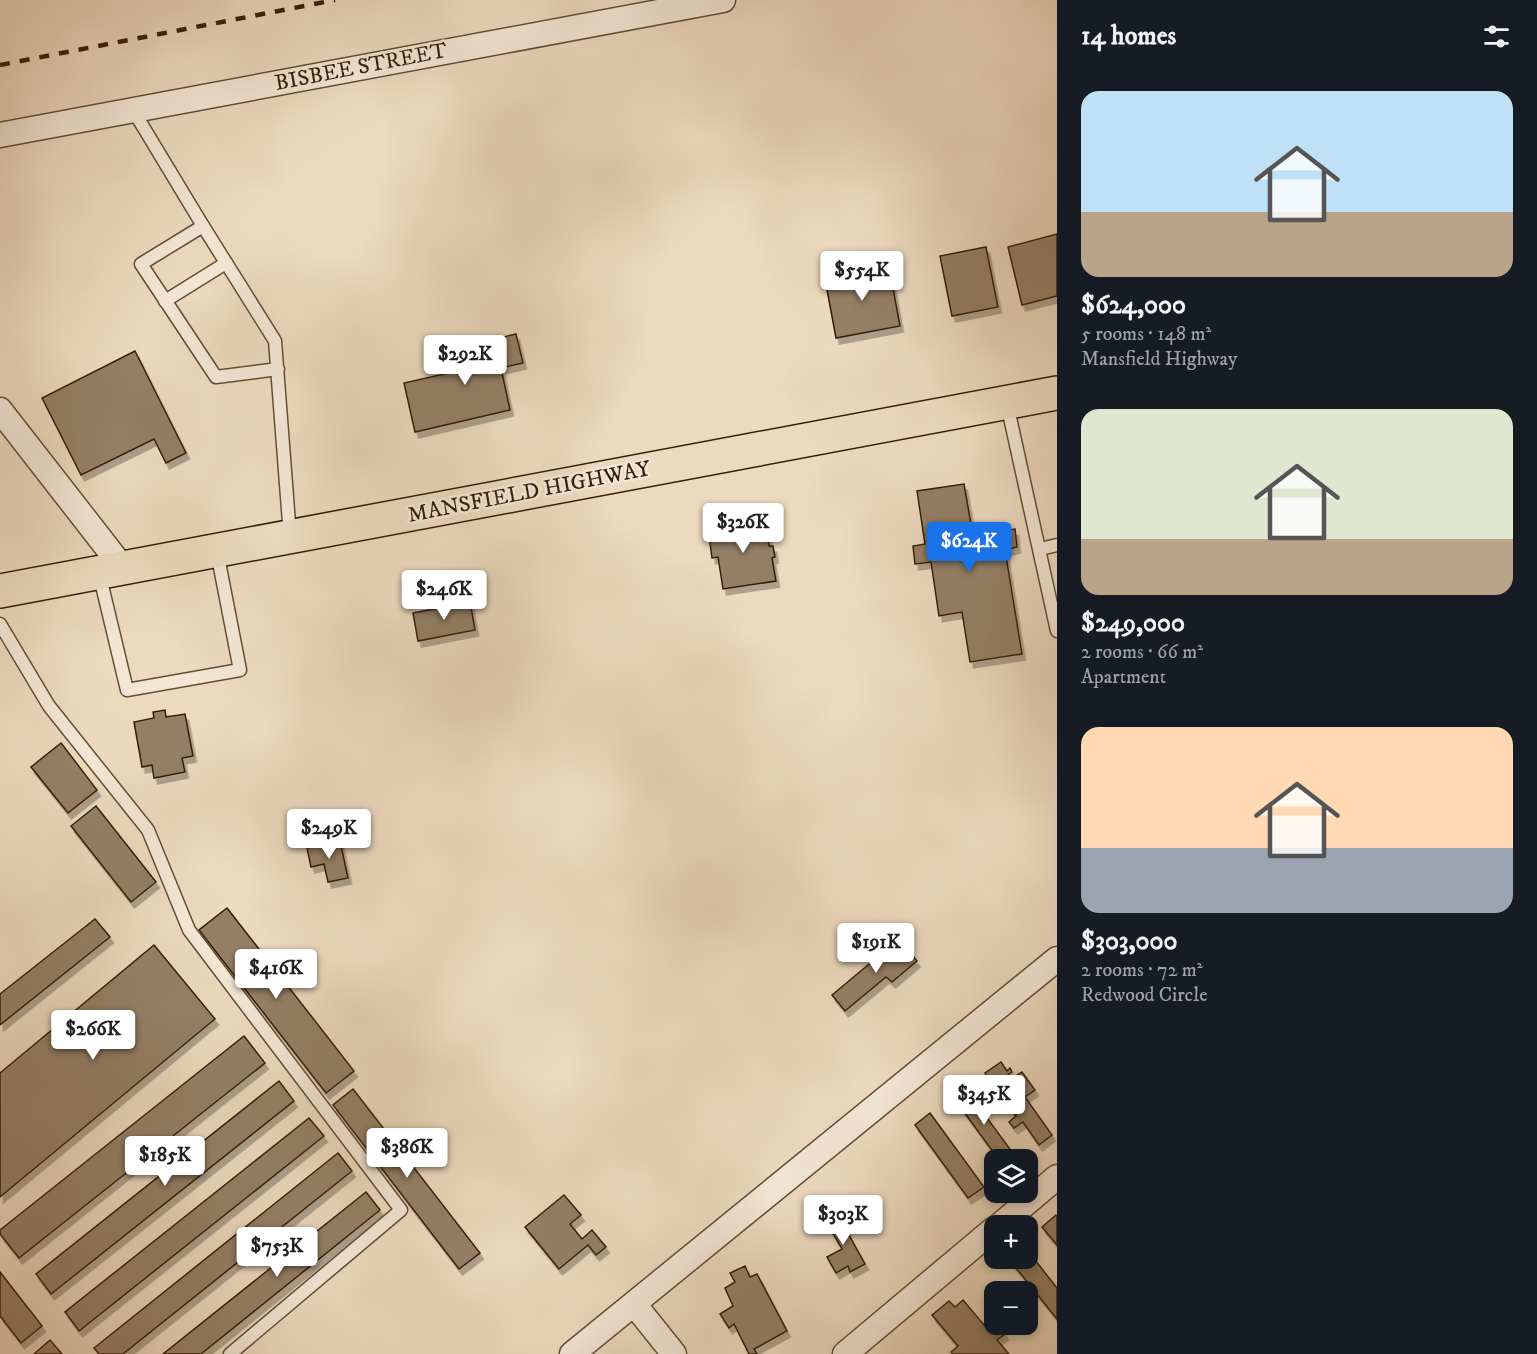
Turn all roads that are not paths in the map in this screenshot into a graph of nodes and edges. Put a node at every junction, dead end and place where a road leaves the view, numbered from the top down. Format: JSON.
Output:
{"nodes":[{"id":1,"x":723,"y":0,"type":"edge"},
{"id":2,"x":133,"y":110,"type":"junction"},
{"id":3,"x":0,"y":135,"type":"edge"},
{"id":4,"x":202,"y":226,"type":"junction"},
{"id":5,"x":226,"y":263,"type":"junction"},
{"id":6,"x":165,"y":301,"type":"junction"},
{"id":7,"x":278,"y":369,"type":"junction"},
{"id":8,"x":1057,"y":393,"type":"edge"},
{"id":9,"x":1007,"y":402,"type":"junction"},
{"id":10,"x":0,"y":410,"type":"edge"},
{"id":11,"x":291,"y":537,"type":"junction"},
{"id":12,"x":1057,"y":546,"type":"edge"},
{"id":13,"x":1040,"y":549,"type":"junction"},
{"id":14,"x":217,"y":551,"type":"junction"},
{"id":15,"x":111,"y":571,"type":"junction"},
{"id":16,"x":0,"y":591,"type":"edge"},
{"id":17,"x":0,"y":624,"type":"edge"},
{"id":18,"x":1057,"y":631,"type":"edge"},
{"id":19,"x":1057,"y":959,"type":"edge"},
{"id":20,"x":1057,"y":1177,"type":"edge"},
{"id":21,"x":1012,"y":1215,"type":"edge"},
{"id":22,"x":984,"y":1237,"type":"edge"},
{"id":23,"x":634,"y":1304,"type":"junction"},
{"id":24,"x":583,"y":1351,"type":"edge"},
{"id":25,"x":230,"y":1354,"type":"edge"},
{"id":26,"x":674,"y":1354,"type":"edge"},
{"id":27,"x":845,"y":1354,"type":"edge"}],
"edges":[{"from":1,"to":2,"type":"street","name":"BISBEE STREET"},
{"from":2,"to":3,"type":"street","name":"BISBEE STREET"},
{"from":2,"to":4,"type":"lane"},
{"from":4,"to":5,"type":"lane"},
{"from":4,"to":6,"type":"lane"},
{"from":5,"to":6,"type":"lane"},
{"from":5,"to":7,"type":"lane"},
{"from":6,"to":7,"type":"lane"},
{"from":7,"to":11,"type":"lane"},
{"from":8,"to":9,"type":"main road","name":"MANSFIELD HIGHWAY"},
{"from":9,"to":11,"type":"main road","name":"MANSFIELD HIGHWAY"},
{"from":9,"to":13,"type":"lane"},
{"from":10,"to":15,"type":"street"},
{"from":11,"to":14,"type":"main road","name":"MANSFIELD HIGHWAY"},
{"from":12,"to":13,"type":"lane"},
{"from":13,"to":18,"type":"lane"},
{"from":14,"to":15,"type":"main road","name":"MANSFIELD HIGHWAY"},
{"from":14,"to":15,"type":"lane"},
{"from":15,"to":16,"type":"main road","name":"MANSFIELD HIGHWAY"},
{"from":17,"to":25,"type":"lane"},
{"from":19,"to":23,"type":"street"},
{"from":20,"to":21,"type":"street"},
{"from":22,"to":27,"type":"street"},
{"from":23,"to":24,"type":"street"},
{"from":23,"to":26,"type":"street"}]}
